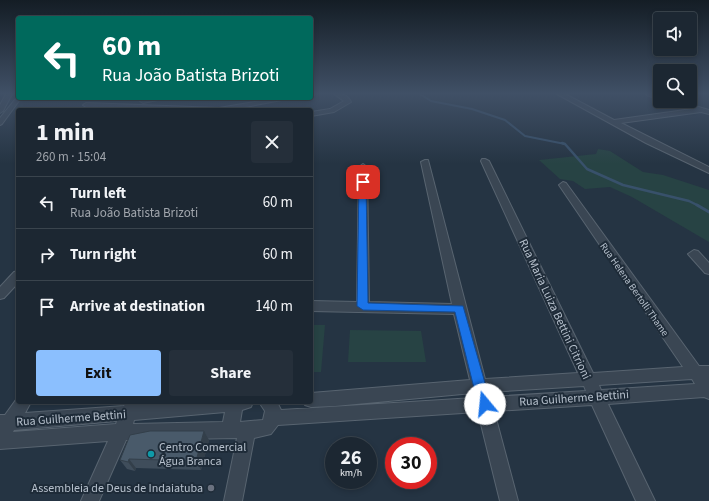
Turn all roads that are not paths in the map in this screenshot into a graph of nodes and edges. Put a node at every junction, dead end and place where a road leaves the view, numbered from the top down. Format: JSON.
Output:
{"nodes":[{"id":1,"x":605,"y":117,"type":"edge"},
{"id":2,"x":647,"y":117,"type":"edge"},
{"id":3,"x":614,"y":122,"type":"junction"},
{"id":4,"x":485,"y":161,"type":"dead end"},
{"id":5,"x":425,"y":162,"type":"dead end"},
{"id":6,"x":363,"y":167,"type":"dead end"},
{"id":7,"x":709,"y":170,"type":"edge"},
{"id":8,"x":563,"y":185,"type":"dead end"},
{"id":9,"x":694,"y":254,"type":"dead end"},
{"id":10,"x":709,"y":270,"type":"edge"},
{"id":11,"x":16,"y":277,"type":"edge"},
{"id":12,"x":0,"y":295,"type":"edge"},
{"id":13,"x":313,"y":306,"type":"edge"},
{"id":14,"x":363,"y":306,"type":"junction"},
{"id":15,"x":459,"y":309,"type":"junction"},
{"id":16,"x":702,"y":373,"type":"edge"},
{"id":17,"x":587,"y":379,"type":"junction"},
{"id":18,"x":479,"y":386,"type":"junction"},
{"id":19,"x":709,"y":391,"type":"edge"},
{"id":20,"x":598,"y":397,"type":"junction"},
{"id":21,"x":313,"y":400,"type":"edge"},
{"id":22,"x":21,"y":404,"type":"edge"},
{"id":23,"x":219,"y":404,"type":"edge"},
{"id":24,"x":240,"y":404,"type":"edge"},
{"id":25,"x":269,"y":404,"type":"edge"},
{"id":26,"x":485,"y":404,"type":"junction"},
{"id":27,"x":131,"y":408,"type":"edge"},
{"id":28,"x":272,"y":418,"type":"junction"},
{"id":29,"x":5,"y":422,"type":"edge"},
{"id":30,"x":240,"y":431,"type":"junction"},
{"id":31,"x":121,"y":432,"type":"junction"},
{"id":32,"x":0,"y":437,"type":"edge"},
{"id":33,"x":0,"y":441,"type":"edge"},
{"id":34,"x":90,"y":501,"type":"edge"},
{"id":35,"x":233,"y":501,"type":"edge"},
{"id":36,"x":509,"y":501,"type":"edge"},
{"id":37,"x":646,"y":501,"type":"edge"}],
"edges":[{"from":1,"to":3,"type":"street"},
{"from":2,"to":3,"type":"street"},
{"from":3,"to":7,"type":"street"},
{"from":4,"to":17,"type":"street","name":"Rua Maria Luiza Bettini Citrioni"},
{"from":5,"to":15,"type":"street"},
{"from":6,"to":14,"type":"street"},
{"from":8,"to":16,"type":"street","name":"Rua Helena Bertolli Thame"},
{"from":9,"to":10,"type":"street"},
{"from":11,"to":12,"type":"street"},
{"from":13,"to":14,"type":"street"},
{"from":14,"to":15,"type":"street"},
{"from":15,"to":18,"type":"street"},
{"from":16,"to":17,"type":"street","name":"Rua Guilherme Bettini"},
{"from":16,"to":19,"type":"street","name":"Rua Helena Bertolli Thame"},
{"from":17,"to":18,"type":"street","name":"Rua Guilherme Bettini"},
{"from":17,"to":20,"type":"street","name":"Rua Maria Luiza Bettini Citrioni"},
{"from":18,"to":21,"type":"street","name":"Rua Guilherme Bettini"},
{"from":18,"to":26,"type":"street"},
{"from":19,"to":20,"type":"street","name":"Rua Guilherme Bettini"},
{"from":20,"to":26,"type":"street","name":"Rua Guilherme Bettini"},
{"from":20,"to":37,"type":"street","name":"Rua Maria Luiza Bettini Citrioni"},
{"from":22,"to":29,"type":"street"},
{"from":23,"to":27,"type":"street","name":"Rua Guilherme Bettini"},
{"from":24,"to":30,"type":"street","name":"Rua Guilherme Bettini"},
{"from":25,"to":28,"type":"street"},
{"from":26,"to":28,"type":"street","name":"Rua Guilherme Bettini"},
{"from":26,"to":36,"type":"street"},
{"from":27,"to":29,"type":"street","name":"Rua Guilherme Bettini"},
{"from":27,"to":31,"type":"street"},
{"from":28,"to":30,"type":"street","name":"Rua Guilherme Bettini"},
{"from":29,"to":32,"type":"street"},
{"from":30,"to":31,"type":"street","name":"Rua Guilherme Bettini"},
{"from":30,"to":35,"type":"street"},
{"from":31,"to":33,"type":"street","name":"Rua Guilherme Bettini"},
{"from":31,"to":34,"type":"street"}]}
